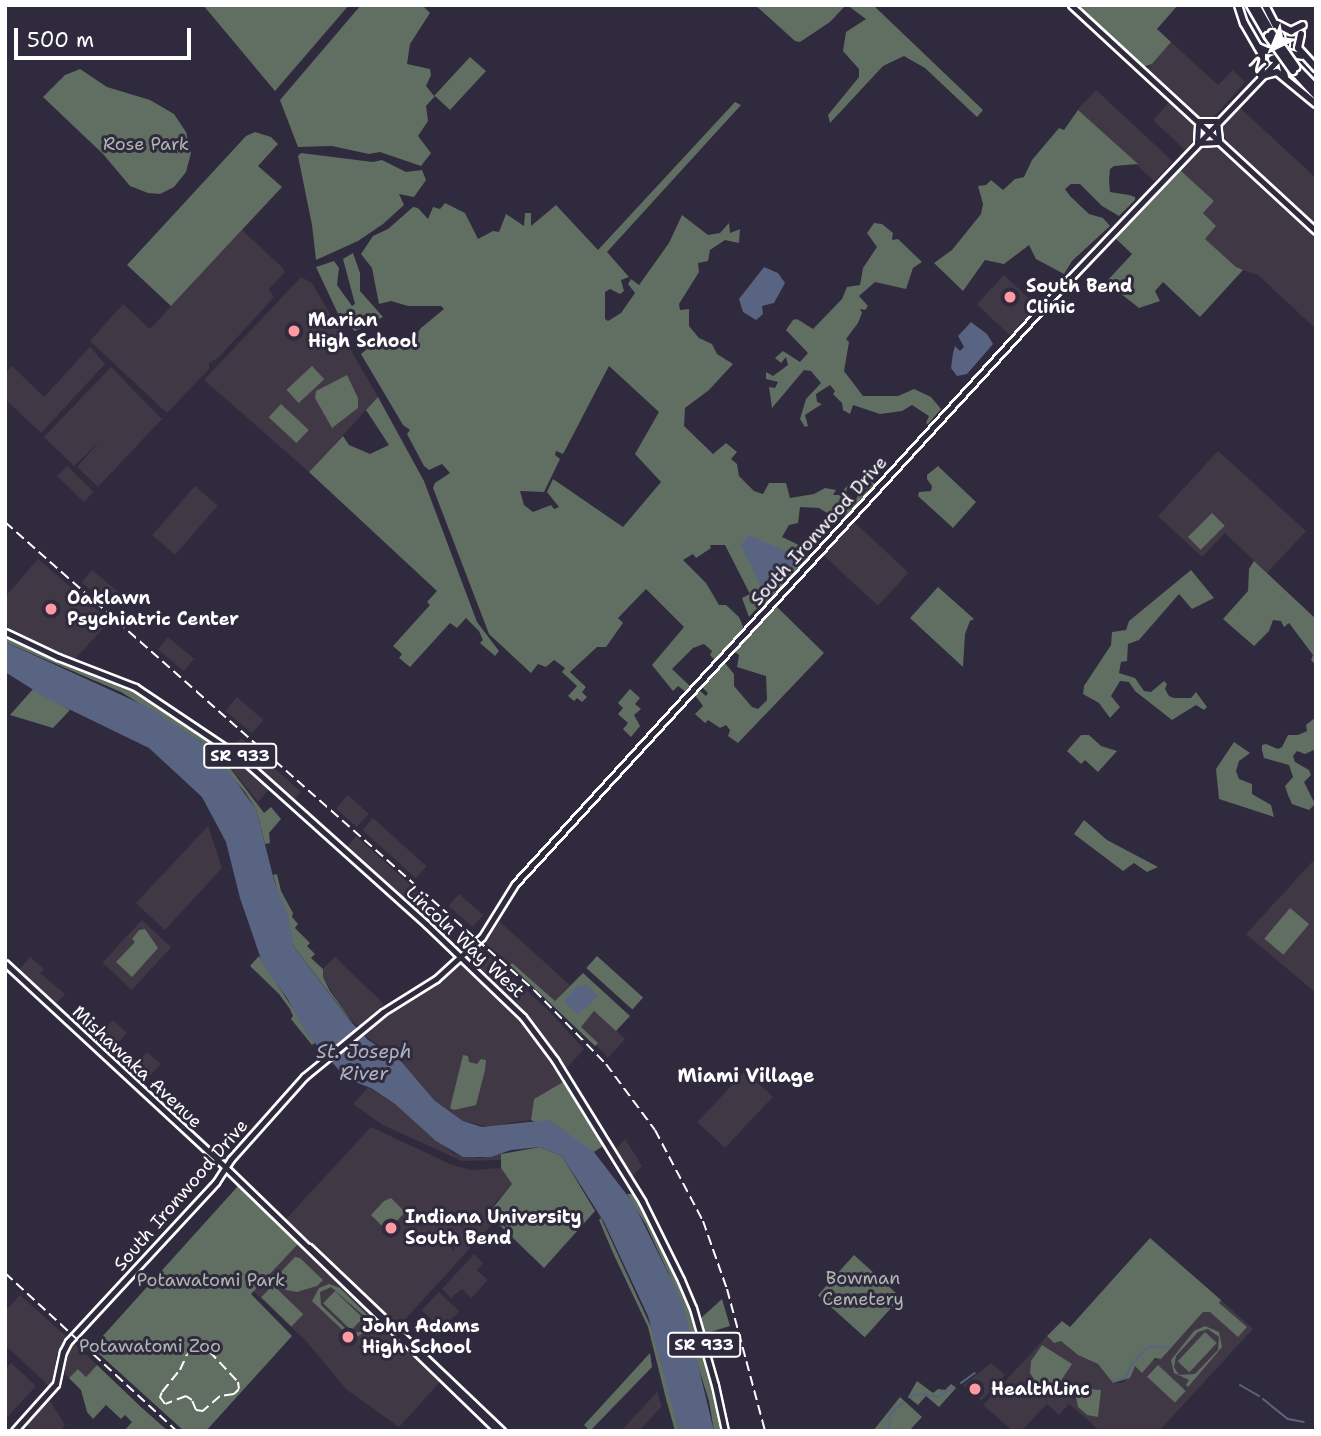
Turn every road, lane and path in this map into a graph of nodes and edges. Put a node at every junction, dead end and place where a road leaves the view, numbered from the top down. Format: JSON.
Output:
{"nodes":[{"id":1,"x":1071,"y":5,"type":"edge"},
{"id":2,"x":1238,"y":5,"type":"edge"},
{"id":3,"x":1250,"y":5,"type":"edge"},
{"id":4,"x":1256,"y":5,"type":"edge"},
{"id":5,"x":1265,"y":5,"type":"edge"},
{"id":6,"x":1276,"y":23,"type":"junction"},
{"id":7,"x":1303,"y":25,"type":"dead end"},
{"id":8,"x":1270,"y":34,"type":"junction"},
{"id":9,"x":1301,"y":34,"type":"dead end"},
{"id":10,"x":1256,"y":45,"type":"junction"},
{"id":11,"x":1281,"y":53,"type":"junction"},
{"id":12,"x":1306,"y":59,"type":"junction"},
{"id":13,"x":1316,"y":68,"type":"edge"},
{"id":14,"x":1295,"y":69,"type":"junction"},
{"id":15,"x":1261,"y":73,"type":"junction"},
{"id":16,"x":1289,"y":81,"type":"junction"},
{"id":17,"x":1316,"y":88,"type":"edge"},
{"id":18,"x":1316,"y":96,"type":"edge"},
{"id":19,"x":1316,"y":104,"type":"edge"},
{"id":20,"x":1196,"y":121,"type":"junction"},
{"id":21,"x":1217,"y":121,"type":"junction"},
{"id":22,"x":1208,"y":131,"type":"junction"},
{"id":23,"x":1197,"y":143,"type":"junction"},
{"id":24,"x":1220,"y":143,"type":"junction"},
{"id":25,"x":1316,"y":231,"type":"edge"},
{"id":26,"x":5,"y":632,"type":"edge"},
{"id":27,"x":462,"y":957,"type":"junction"},
{"id":28,"x":5,"y":963,"type":"edge"},
{"id":29,"x":225,"y":1167,"type":"junction"},
{"id":30,"x":280,"y":1221,"type":"junction"},
{"id":31,"x":14,"y":1431,"type":"edge"},
{"id":32,"x":496,"y":1431,"type":"edge"},
{"id":33,"x":502,"y":1431,"type":"edge"},
{"id":34,"x":724,"y":1431,"type":"edge"}],
"edges":[{"from":1,"to":20,"type":"main road"},
{"from":2,"to":10,"type":"highway"},
{"from":3,"to":8,"type":"highway"},
{"from":4,"to":8,"type":"highway"},
{"from":5,"to":6,"type":"highway"},
{"from":6,"to":7,"type":"highway"},
{"from":6,"to":11,"type":"highway"},
{"from":8,"to":14,"type":"highway","bridge":true},
{"from":9,"to":12,"type":"highway"},
{"from":10,"to":11,"type":"highway"},
{"from":10,"to":15,"type":"highway"},
{"from":11,"to":12,"type":"highway"},
{"from":11,"to":15,"type":"main road","name":"South Ironwood Drive"},
{"from":11,"to":16,"type":"highway"},
{"from":12,"to":13,"type":"highway"},
{"from":14,"to":17,"type":"highway"},
{"from":14,"to":18,"type":"highway"},
{"from":15,"to":16,"type":"highway"},
{"from":15,"to":21,"type":"main road","name":"South Ironwood Drive"},
{"from":16,"to":19,"type":"highway"},
{"from":20,"to":21,"type":"main road"},
{"from":20,"to":22,"type":"main road"},
{"from":20,"to":23,"type":"main road"},
{"from":21,"to":22,"type":"main road","name":"South Ironwood Drive"},
{"from":21,"to":24,"type":"main road"},
{"from":22,"to":23,"type":"main road","name":"South Ironwood Drive"},
{"from":22,"to":24,"type":"main road"},
{"from":23,"to":24,"type":"main road"},
{"from":23,"to":27,"type":"main road","name":"South Ironwood Drive"},
{"from":24,"to":25,"type":"main road"},
{"from":26,"to":27,"type":"main road","name":"Lincoln Way West","number":"SR 933"},
{"from":27,"to":29,"type":"main road","name":"South Ironwood Drive"},
{"from":27,"to":34,"type":"main road","name":"Lincoln Way West","number":"SR 933"},
{"from":28,"to":29,"type":"main road","name":"Mishawaka Avenue"},
{"from":29,"to":30,"type":"main road","name":"Mishawaka Avenue"},
{"from":29,"to":31,"type":"main road","name":"South Ironwood Drive"},
{"from":30,"to":32,"type":"main road","name":"Mishawaka Avenue"},
{"from":30,"to":33,"type":"main road","name":"Mishawaka Avenue"}]}
